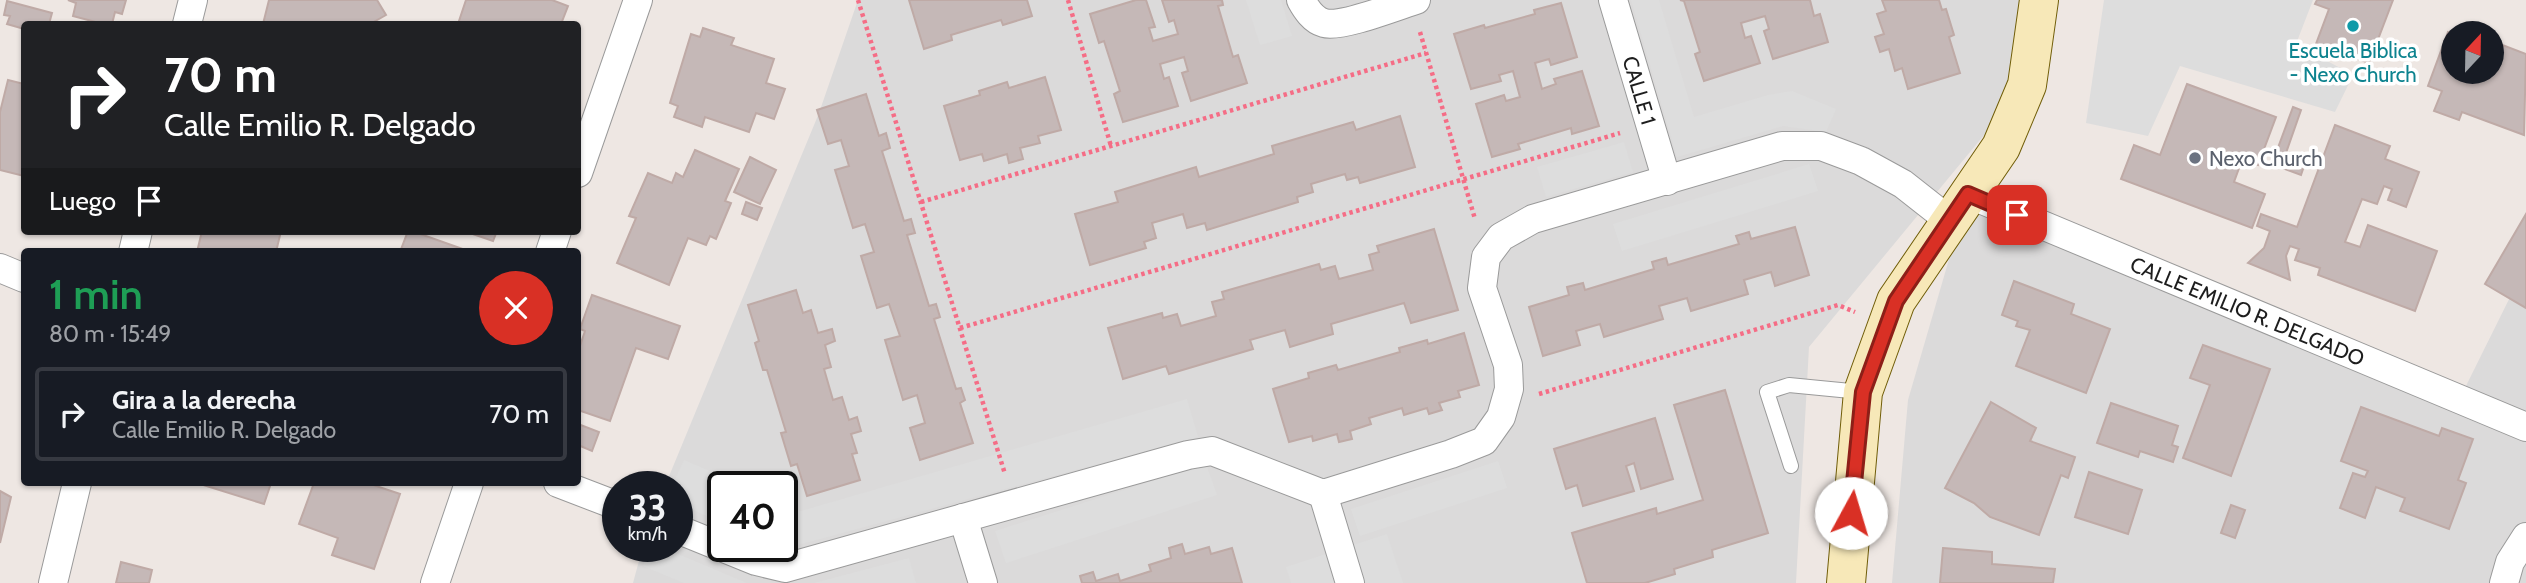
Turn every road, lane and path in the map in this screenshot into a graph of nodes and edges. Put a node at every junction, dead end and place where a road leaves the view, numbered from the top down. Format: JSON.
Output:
{"nodes":[{"id":1,"x":193,"y":0,"type":"edge"},
{"id":2,"x":638,"y":0,"type":"edge"},
{"id":3,"x":858,"y":0,"type":"edge"},
{"id":4,"x":1068,"y":0,"type":"edge"},
{"id":5,"x":1301,"y":0,"type":"edge"},
{"id":6,"x":1613,"y":0,"type":"edge"},
{"id":7,"x":2039,"y":0,"type":"edge"},
{"id":8,"x":1413,"y":1,"type":"edge"},
{"id":9,"x":188,"y":21,"type":"edge"},
{"id":10,"x":1426,"y":53,"type":"junction"},
{"id":11,"x":1650,"y":125,"type":"junction"},
{"id":12,"x":1111,"y":146,"type":"junction"},
{"id":13,"x":581,"y":164,"type":"edge"},
{"id":14,"x":1464,"y":179,"type":"junction"},
{"id":15,"x":1667,"y":180,"type":"junction"},
{"id":16,"x":920,"y":202,"type":"junction"},
{"id":17,"x":1959,"y":207,"type":"junction"},
{"id":18,"x":1486,"y":257,"type":"junction"},
{"id":19,"x":0,"y":268,"type":"edge"},
{"id":20,"x":21,"y":277,"type":"edge"},
{"id":21,"x":1887,"y":326,"type":"junction"},
{"id":22,"x":960,"y":328,"type":"junction"},
{"id":23,"x":1863,"y":392,"type":"junction"},
{"id":24,"x":1505,"y":404,"type":"junction"},
{"id":25,"x":2526,"y":427,"type":"edge"},
{"id":26,"x":1791,"y":466,"type":"dead end"},
{"id":27,"x":76,"y":486,"type":"edge"},
{"id":28,"x":468,"y":486,"type":"edge"},
{"id":29,"x":566,"y":486,"type":"edge"},
{"id":30,"x":1323,"y":494,"type":"junction"},
{"id":31,"x":602,"y":500,"type":"edge"},
{"id":32,"x":1014,"y":504,"type":"junction"},
{"id":33,"x":963,"y":519,"type":"junction"},
{"id":34,"x":693,"y":536,"type":"edge"},
{"id":35,"x":2526,"y":537,"type":"edge"},
{"id":36,"x":53,"y":583,"type":"edge"},
{"id":37,"x":435,"y":583,"type":"edge"},
{"id":38,"x":983,"y":583,"type":"edge"},
{"id":39,"x":1350,"y":583,"type":"edge"},
{"id":40,"x":1846,"y":583,"type":"edge"},
{"id":41,"x":2504,"y":583,"type":"edge"}],
"edges":[{"from":1,"to":9,"type":"street"},
{"from":2,"to":13,"type":"street"},
{"from":3,"to":16,"type":"path"},
{"from":4,"to":12,"type":"path"},
{"from":5,"to":8,"type":"street"},
{"from":6,"to":11,"type":"street","name":"CALLE 1"},
{"from":7,"to":17,"type":"street"},
{"from":8,"to":10,"type":"path"},
{"from":10,"to":12,"type":"path"},
{"from":10,"to":14,"type":"path"},
{"from":11,"to":14,"type":"path"},
{"from":11,"to":15,"type":"street","name":"CALLE 1"},
{"from":12,"to":16,"type":"path"},
{"from":14,"to":18,"type":"path"},
{"from":14,"to":22,"type":"path"},
{"from":15,"to":17,"type":"street","name":"CALLE EMILIO R. DELGADO"},
{"from":15,"to":18,"type":"street","name":"CALLE EMILIO R. DELGADO"},
{"from":16,"to":22,"type":"path"},
{"from":17,"to":21,"type":"street"},
{"from":17,"to":25,"type":"street","name":"CALLE EMILIO R. DELGADO"},
{"from":18,"to":24,"type":"street"},
{"from":19,"to":20,"type":"street"},
{"from":21,"to":23,"type":"street"},
{"from":21,"to":24,"type":"path"},
{"from":22,"to":32,"type":"path"},
{"from":23,"to":26,"type":"lane"},
{"from":23,"to":40,"type":"street"},
{"from":24,"to":30,"type":"street"},
{"from":27,"to":36,"type":"street"},
{"from":28,"to":37,"type":"street"},
{"from":29,"to":31,"type":"street"},
{"from":30,"to":32,"type":"street"},
{"from":30,"to":39,"type":"street"},
{"from":32,"to":33,"type":"street"},
{"from":33,"to":34,"type":"street"},
{"from":33,"to":38,"type":"street"},
{"from":35,"to":41,"type":"street"}]}
